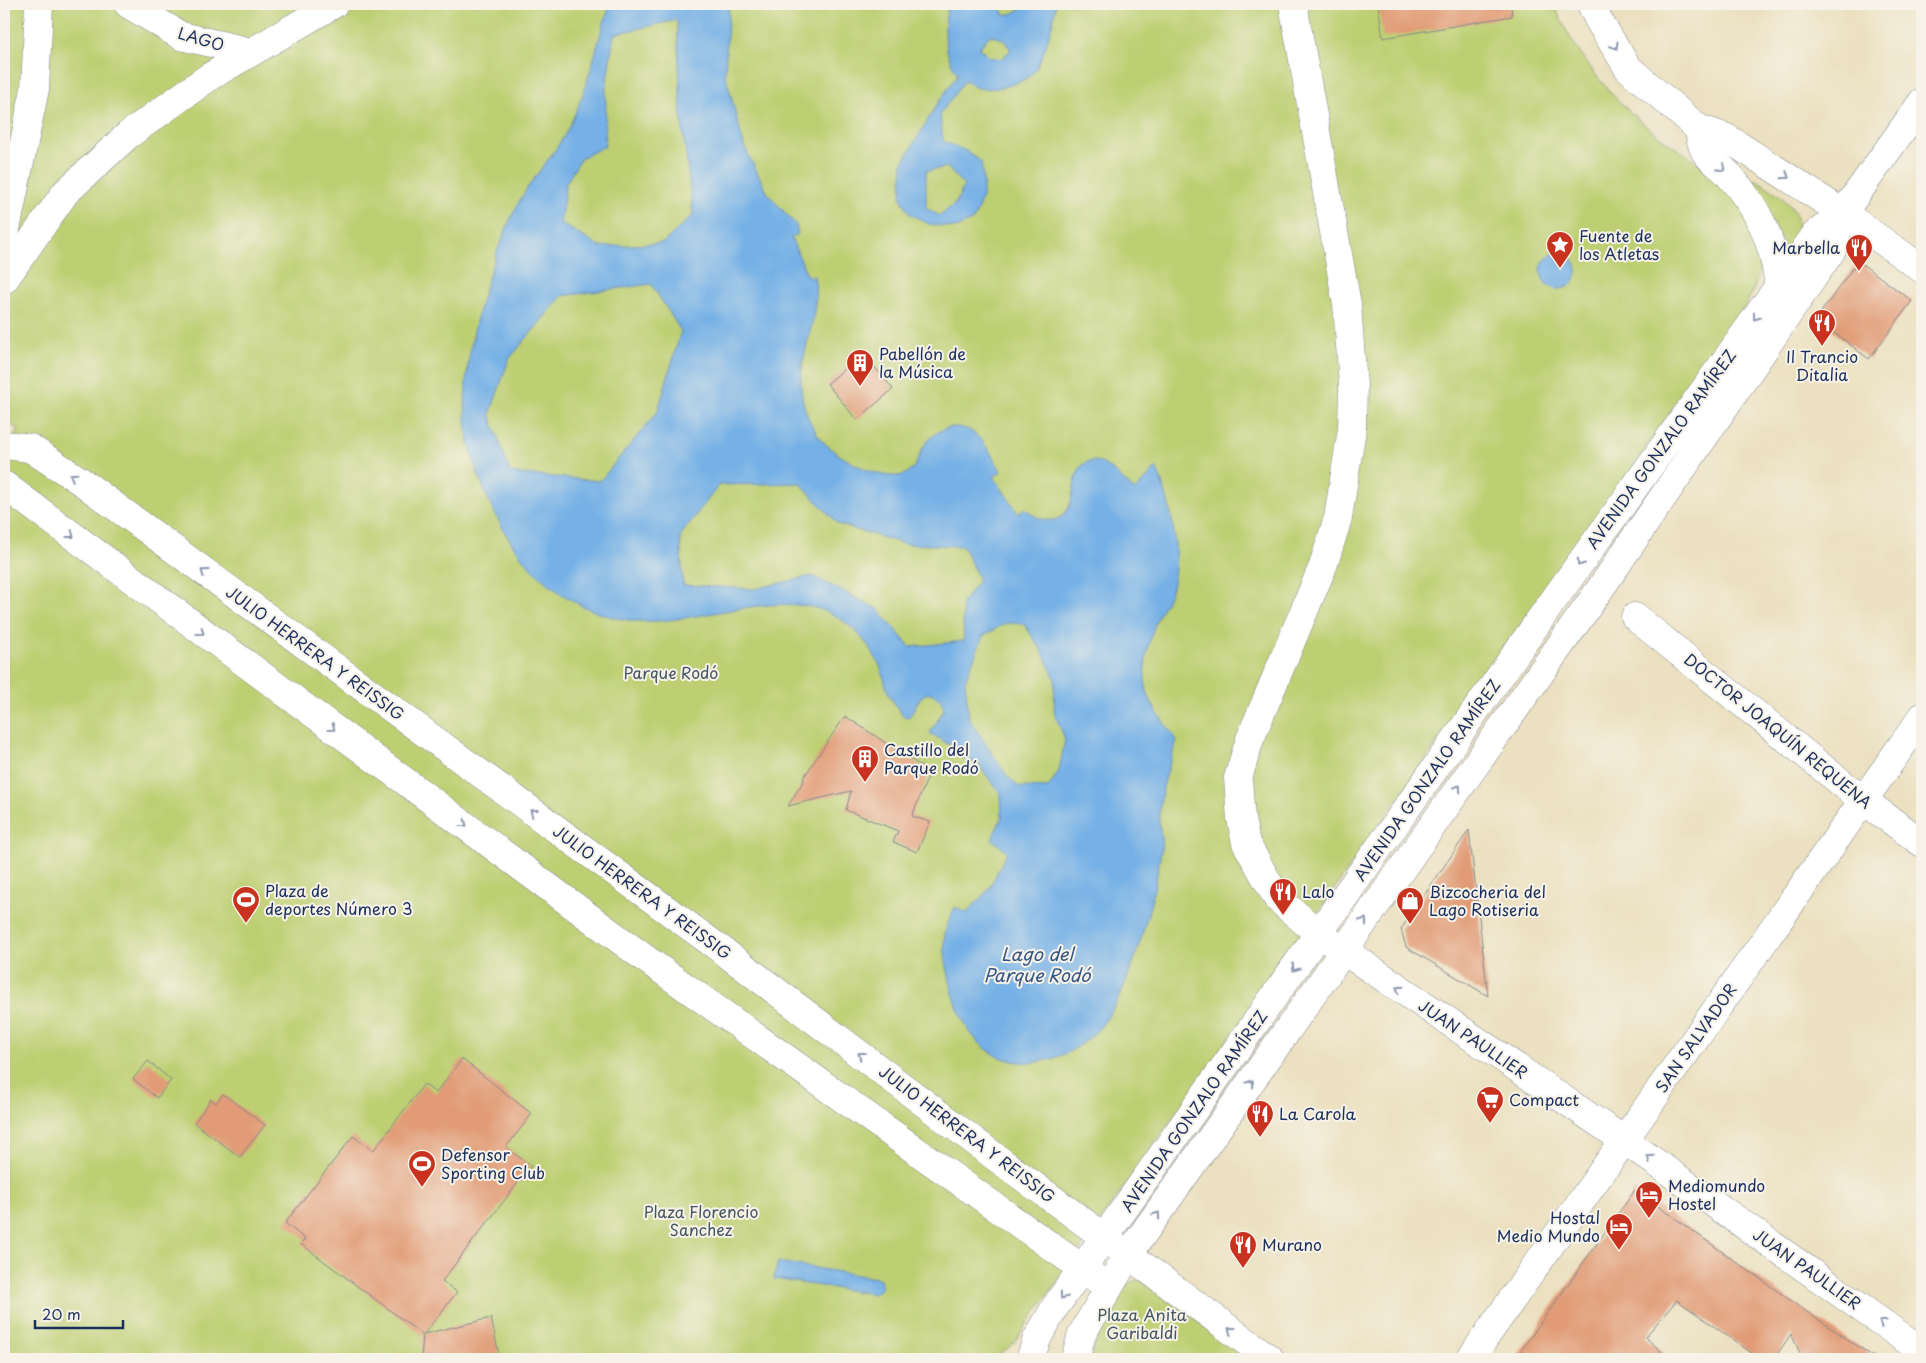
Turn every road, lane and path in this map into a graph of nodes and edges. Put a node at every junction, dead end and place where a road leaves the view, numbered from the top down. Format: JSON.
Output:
{"nodes":[{"id":1,"x":39,"y":4,"type":"edge"},
{"id":2,"x":128,"y":4,"type":"edge"},
{"id":3,"x":334,"y":4,"type":"edge"},
{"id":4,"x":1293,"y":4,"type":"edge"},
{"id":5,"x":1591,"y":4,"type":"edge"},
{"id":6,"x":251,"y":52,"type":"junction"},
{"id":7,"x":1922,"y":102,"type":"edge"},
{"id":8,"x":1698,"y":128,"type":"junction"},
{"id":9,"x":1843,"y":213,"type":"junction"},
{"id":10,"x":4,"y":239,"type":"edge"},
{"id":11,"x":1922,"y":269,"type":"edge"},
{"id":12,"x":4,"y":280,"type":"edge"},
{"id":13,"x":1779,"y":285,"type":"junction"},
{"id":14,"x":4,"y":445,"type":"edge"},
{"id":15,"x":4,"y":486,"type":"edge"},
{"id":16,"x":1635,"y":617,"type":"dead end"},
{"id":17,"x":1922,"y":717,"type":"edge"},
{"id":18,"x":1864,"y":801,"type":"junction"},
{"id":19,"x":1922,"y":843,"type":"edge"},
{"id":20,"x":1319,"y":934,"type":"junction"},
{"id":21,"x":1343,"y":951,"type":"junction"},
{"id":22,"x":1624,"y":1140,"type":"junction"},
{"id":23,"x":1104,"y":1237,"type":"junction"},
{"id":24,"x":1128,"y":1255,"type":"junction"},
{"id":25,"x":1082,"y":1268,"type":"junction"},
{"id":26,"x":1108,"y":1286,"type":"junction"},
{"id":27,"x":1922,"y":1351,"type":"edge"},
{"id":28,"x":1030,"y":1359,"type":"edge"},
{"id":29,"x":1075,"y":1359,"type":"edge"},
{"id":30,"x":1270,"y":1359,"type":"edge"},
{"id":31,"x":1470,"y":1359,"type":"edge"}],
"edges":[{"from":1,"to":10,"type":"street"},
{"from":2,"to":6,"type":"street","name":"LAGO"},
{"from":3,"to":6,"type":"street"},
{"from":4,"to":20,"type":"street","name":"JUAN PAULLIER"},
{"from":5,"to":8,"type":"street","one_way":true},
{"from":6,"to":12,"type":"street"},
{"from":7,"to":9,"type":"street","name":"AVENIDA GONZALO RAMÍREZ"},
{"from":8,"to":9,"type":"street","one_way":true},
{"from":8,"to":13,"type":"street","one_way":true},
{"from":9,"to":11,"type":"street"},
{"from":9,"to":13,"type":"street","name":"AVENIDA GONZALO RAMÍREZ"},
{"from":21,"to":9,"type":"street","name":"AVENIDA GONZALO RAMÍREZ","one_way":true},
{"from":13,"to":20,"type":"street","name":"AVENIDA GONZALO RAMÍREZ","one_way":true},
{"from":23,"to":14,"type":"street","name":"JULIO HERRERA Y REISSIG","one_way":true},
{"from":15,"to":25,"type":"street","one_way":true},
{"from":16,"to":18,"type":"street","name":"DOCTOR JOAQUÍN REQUENA"},
{"from":17,"to":18,"type":"street","name":"SAN SALVADOR"},
{"from":18,"to":19,"type":"street","name":"DOCTOR JOAQUÍN REQUENA"},
{"from":18,"to":22,"type":"street","name":"SAN SALVADOR"},
{"from":20,"to":21,"type":"street","name":"JUAN PAULLIER"},
{"from":20,"to":23,"type":"street","name":"AVENIDA GONZALO RAMÍREZ","one_way":true},
{"from":22,"to":21,"type":"street","name":"JUAN PAULLIER","one_way":true},
{"from":24,"to":21,"type":"street","name":"AVENIDA GONZALO RAMÍREZ","one_way":true},
{"from":27,"to":22,"type":"street","name":"JUAN PAULLIER","one_way":true},
{"from":22,"to":31,"type":"street","name":"SAN SALVADOR"},
{"from":23,"to":24,"type":"street","name":"JULIO HERRERA Y REISSIG"},
{"from":23,"to":25,"type":"street","name":"AVENIDA GONZALO RAMÍREZ"},
{"from":24,"to":26,"type":"street","name":"AVENIDA GONZALO RAMÍREZ"},
{"from":30,"to":24,"type":"street","name":"JULIO HERRERA Y REISSIG","one_way":true},
{"from":25,"to":26,"type":"street"},
{"from":25,"to":28,"type":"street","name":"AVENIDA GONZALO RAMÍREZ","one_way":true},
{"from":26,"to":29,"type":"street","name":"AVENIDA GONZALO RAMÍREZ"}]}
